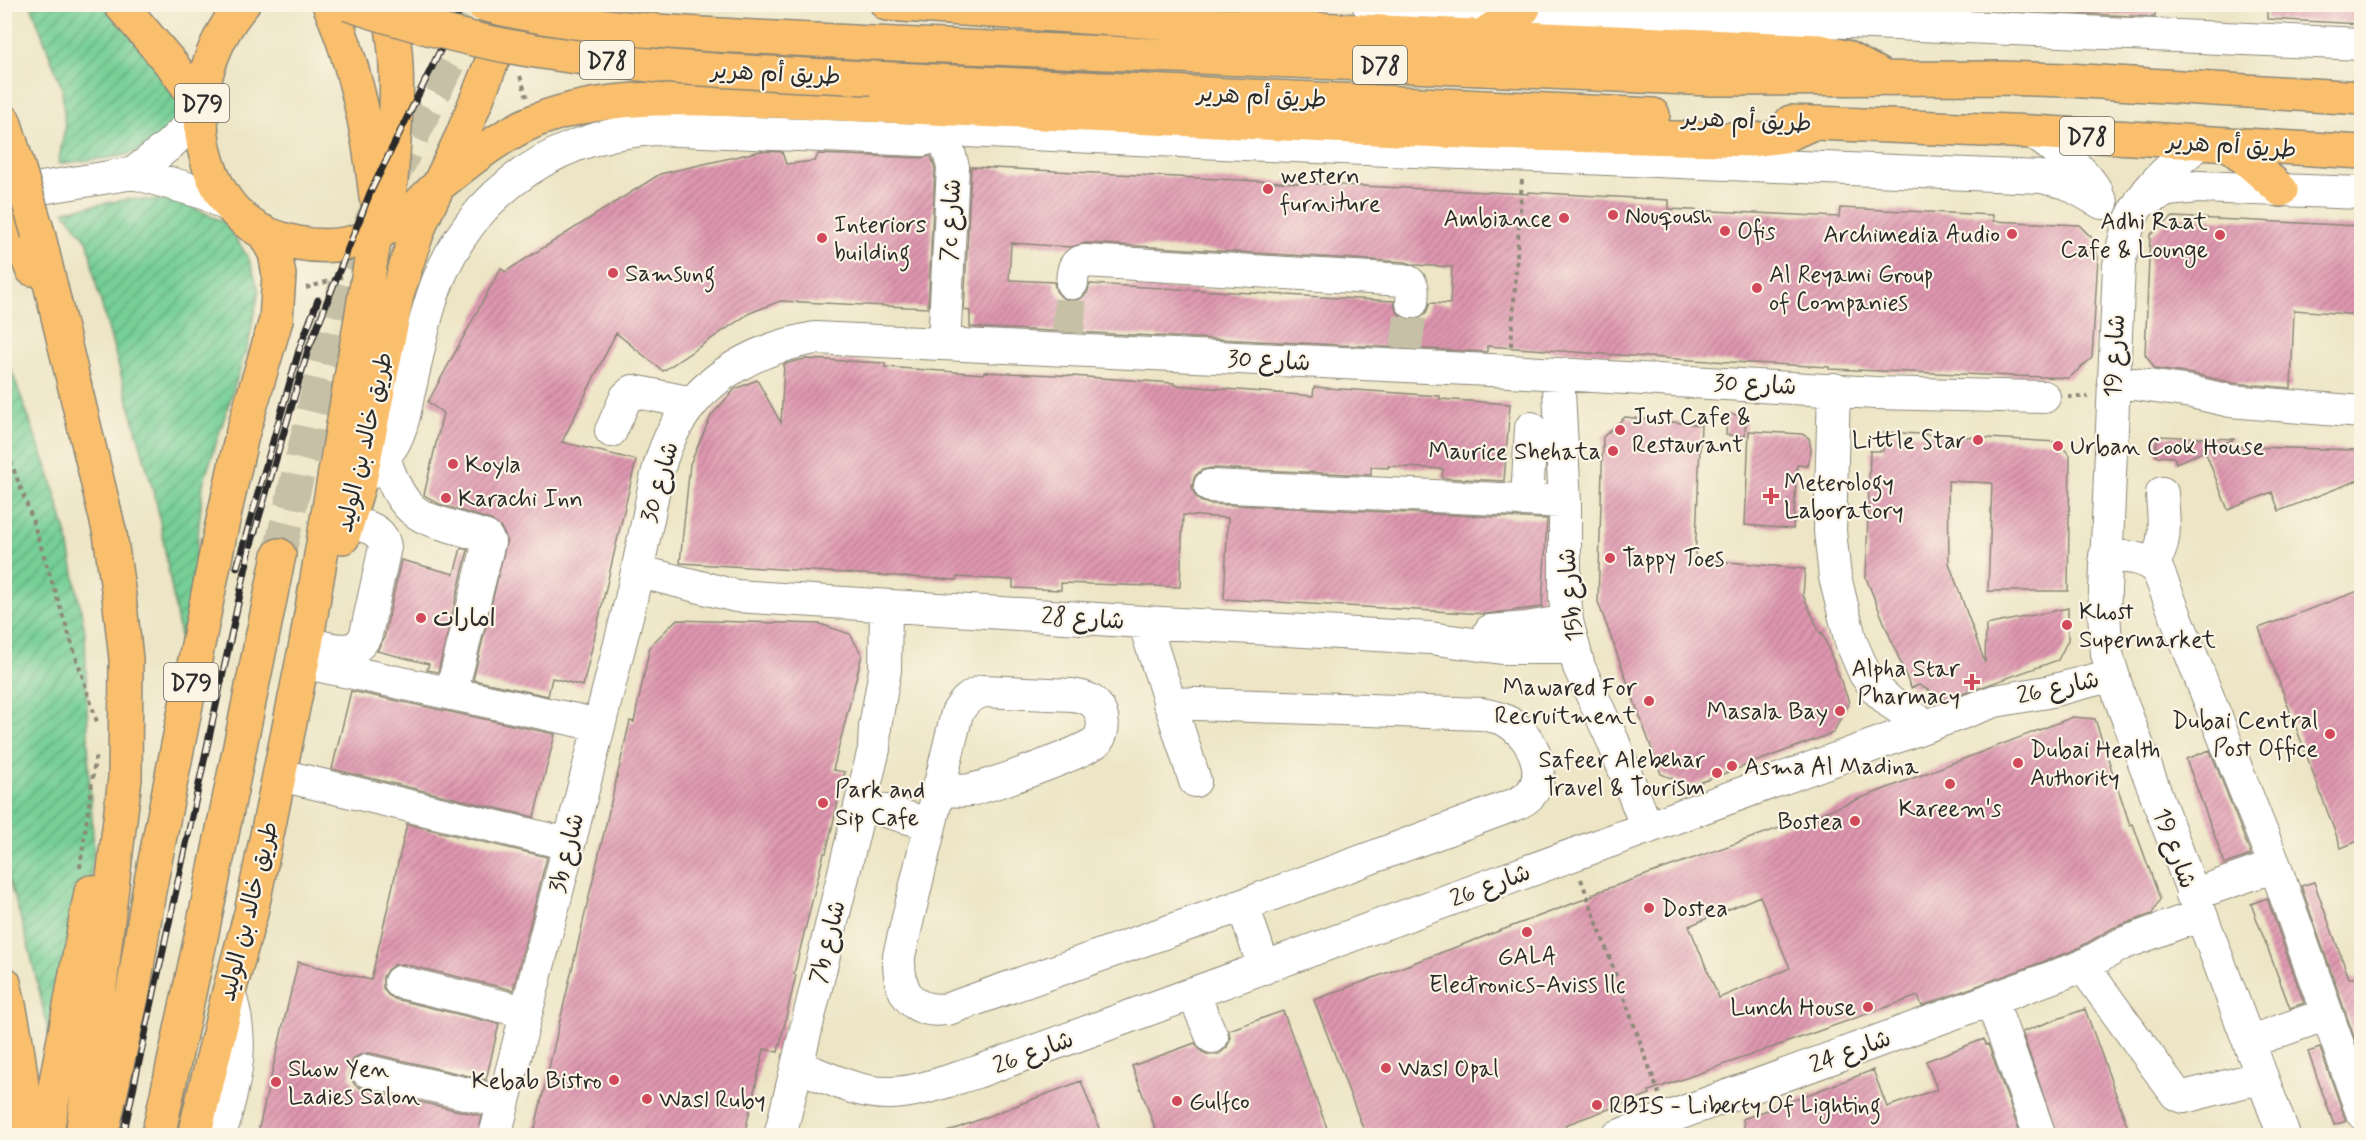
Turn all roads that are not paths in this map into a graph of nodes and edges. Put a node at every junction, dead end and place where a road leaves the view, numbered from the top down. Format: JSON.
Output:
{"nodes":[{"id":1,"x":120,"y":4,"type":"edge"},
{"id":2,"x":243,"y":4,"type":"edge"},
{"id":3,"x":329,"y":4,"type":"edge"},
{"id":4,"x":348,"y":4,"type":"edge"},
{"id":5,"x":387,"y":4,"type":"edge"},
{"id":6,"x":482,"y":4,"type":"edge"},
{"id":7,"x":515,"y":4,"type":"edge"},
{"id":8,"x":888,"y":4,"type":"edge"},
{"id":9,"x":1202,"y":4,"type":"edge"},
{"id":10,"x":1314,"y":4,"type":"edge"},
{"id":11,"x":1368,"y":4,"type":"edge"},
{"id":12,"x":1524,"y":8,"type":"junction"},
{"id":13,"x":1280,"y":27,"type":"junction"},
{"id":14,"x":1335,"y":29,"type":"junction"},
{"id":15,"x":1480,"y":37,"type":"junction"},
{"id":16,"x":2361,"y":44,"type":"edge"},
{"id":17,"x":1887,"y":80,"type":"junction"},
{"id":18,"x":2361,"y":98,"type":"edge"},
{"id":19,"x":919,"y":106,"type":"junction"},
{"id":20,"x":201,"y":109,"type":"junction"},
{"id":21,"x":1813,"y":123,"type":"junction"},
{"id":22,"x":8,"y":132,"type":"edge"},
{"id":23,"x":2033,"y":132,"type":"junction"},
{"id":24,"x":941,"y":134,"type":"junction"},
{"id":25,"x":2215,"y":144,"type":"junction"},
{"id":26,"x":2361,"y":152,"type":"edge"},
{"id":27,"x":134,"y":173,"type":"junction"},
{"id":28,"x":439,"y":185,"type":"junction"},
{"id":29,"x":2281,"y":189,"type":"junction"},
{"id":30,"x":4,"y":194,"type":"edge"},
{"id":31,"x":2361,"y":194,"type":"edge"},
{"id":32,"x":4,"y":201,"type":"edge"},
{"id":33,"x":2139,"y":202,"type":"junction"},
{"id":34,"x":2102,"y":203,"type":"junction"},
{"id":35,"x":229,"y":206,"type":"junction"},
{"id":36,"x":377,"y":229,"type":"junction"},
{"id":37,"x":264,"y":232,"type":"junction"},
{"id":38,"x":31,"y":240,"type":"junction"},
{"id":39,"x":2119,"y":265,"type":"junction"},
{"id":40,"x":1072,"y":283,"type":"tunnel mouth"},
{"id":41,"x":1412,"y":302,"type":"tunnel mouth"},
{"id":42,"x":944,"y":344,"type":"junction"},
{"id":43,"x":1573,"y":375,"type":"junction"},
{"id":44,"x":1834,"y":389,"type":"junction"},
{"id":45,"x":1875,"y":393,"type":"junction"},
{"id":46,"x":2112,"y":396,"type":"junction"},
{"id":47,"x":2044,"y":397,"type":"road end"},
{"id":48,"x":692,"y":403,"type":"junction"},
{"id":49,"x":2361,"y":412,"type":"edge"},
{"id":50,"x":1531,"y":428,"type":"dead end"},
{"id":51,"x":611,"y":431,"type":"dead end"},
{"id":52,"x":1832,"y":443,"type":"junction"},
{"id":53,"x":384,"y":457,"type":"junction"},
{"id":54,"x":360,"y":480,"type":"junction"},
{"id":55,"x":1210,"y":486,"type":"dead end"},
{"id":56,"x":2162,"y":493,"type":"dead end"},
{"id":57,"x":1527,"y":500,"type":"junction"},
{"id":58,"x":1564,"y":502,"type":"junction"},
{"id":59,"x":347,"y":522,"type":"junction"},
{"id":60,"x":279,"y":555,"type":"tunnel mouth"},
{"id":61,"x":2105,"y":556,"type":"junction"},
{"id":62,"x":2152,"y":564,"type":"junction"},
{"id":63,"x":319,"y":577,"type":"junction"},
{"id":64,"x":635,"y":582,"type":"junction"},
{"id":65,"x":900,"y":607,"type":"junction"},
{"id":66,"x":1144,"y":622,"type":"junction"},
{"id":67,"x":1570,"y":634,"type":"junction"},
{"id":68,"x":304,"y":653,"type":"junction"},
{"id":69,"x":2110,"y":664,"type":"junction"},
{"id":70,"x":451,"y":693,"type":"junction"},
{"id":71,"x":1169,"y":703,"type":"junction"},
{"id":72,"x":599,"y":725,"type":"junction"},
{"id":73,"x":1927,"y":726,"type":"junction"},
{"id":74,"x":280,"y":775,"type":"junction"},
{"id":75,"x":125,"y":778,"type":"junction"},
{"id":76,"x":1195,"y":781,"type":"dead end"},
{"id":77,"x":939,"y":787,"type":"junction"},
{"id":78,"x":861,"y":804,"type":"junction"},
{"id":79,"x":929,"y":824,"type":"junction"},
{"id":80,"x":1637,"y":832,"type":"junction"},
{"id":81,"x":568,"y":844,"type":"junction"},
{"id":82,"x":2277,"y":873,"type":"junction"},
{"id":83,"x":1243,"y":905,"type":"junction"},
{"id":84,"x":2200,"y":914,"type":"junction"},
{"id":85,"x":2083,"y":966,"type":"junction"},
{"id":86,"x":1264,"y":968,"type":"junction"},
{"id":87,"x":400,"y":981,"type":"dead end"},
{"id":88,"x":4,"y":983,"type":"edge"},
{"id":89,"x":1201,"y":991,"type":"junction"},
{"id":90,"x":229,"y":992,"type":"junction"},
{"id":91,"x":1991,"y":999,"type":"junction"},
{"id":92,"x":526,"y":1011,"type":"junction"},
{"id":93,"x":2330,"y":1022,"type":"junction"},
{"id":94,"x":1218,"y":1034,"type":"dead end"},
{"id":95,"x":2255,"y":1058,"type":"junction"},
{"id":96,"x":368,"y":1071,"type":"dead end"},
{"id":97,"x":794,"y":1078,"type":"junction"},
{"id":98,"x":503,"y":1102,"type":"junction"},
{"id":99,"x":2361,"y":1113,"type":"edge"},
{"id":100,"x":1671,"y":1126,"type":"edge"},
{"id":101,"x":24,"y":1136,"type":"edge"},
{"id":102,"x":46,"y":1136,"type":"edge"},
{"id":103,"x":82,"y":1136,"type":"edge"},
{"id":104,"x":100,"y":1136,"type":"edge"},
{"id":105,"x":158,"y":1136,"type":"edge"},
{"id":106,"x":194,"y":1136,"type":"edge"},
{"id":107,"x":220,"y":1136,"type":"edge"},
{"id":108,"x":495,"y":1136,"type":"edge"},
{"id":109,"x":780,"y":1136,"type":"edge"},
{"id":110,"x":1618,"y":1136,"type":"edge"},
{"id":111,"x":2040,"y":1136,"type":"edge"},
{"id":112,"x":2284,"y":1136,"type":"edge"}],
"edges":[{"from":1,"to":20,"type":"main road"},
{"from":2,"to":20,"type":"main road","number":"D79"},
{"from":3,"to":36,"type":"main road"},
{"from":4,"to":21,"type":"main road","name":"طريق أم هرير","number":"D78","bridge":true},
{"from":5,"to":36,"type":"main road"},
{"from":6,"to":17,"type":"main road","name":"طريق أم هرير","number":"D78","bridge":true},
{"from":7,"to":28,"type":"main road","name":"طريق خالد بن الوليد"},
{"from":8,"to":13,"type":"main road"},
{"from":9,"to":13,"type":"main road"},
{"from":10,"to":14,"type":"main road"},
{"from":11,"to":12,"type":"street"},
{"from":12,"to":15,"type":"main road"},
{"from":12,"to":16,"type":"street"},
{"from":13,"to":14,"type":"main road"},
{"from":14,"to":15,"type":"main road"},
{"from":15,"to":17,"type":"main road"},
{"from":17,"to":18,"type":"main road","name":"طريق أم هرير","number":"D78"},
{"from":19,"to":21,"type":"main road"},
{"from":19,"to":24,"type":"street","name":"7c شارع"},
{"from":19,"to":28,"type":"main road"},
{"from":20,"to":27,"type":"street"},
{"from":20,"to":35,"type":"main road","number":"D79"},
{"from":21,"to":23,"type":"main road","name":"طريق أم هرير","number":"D78"},
{"from":22,"to":38,"type":"main road","bridge":true},
{"from":23,"to":25,"type":"main road","name":"طريق أم هرير","number":"D78"},
{"from":23,"to":34,"type":"street","name":"شارع 19"},
{"from":24,"to":34,"type":"street"},
{"from":24,"to":42,"type":"street","name":"7c شارع"},
{"from":24,"to":53,"type":"street"},
{"from":25,"to":26,"type":"main road","name":"طريق أم هرير","number":"D78"},
{"from":25,"to":29,"type":"main road"},
{"from":25,"to":33,"type":"street","name":"شارع 19"},
{"from":27,"to":30,"type":"street"},
{"from":27,"to":35,"type":"street"},
{"from":28,"to":36,"type":"main road"},
{"from":28,"to":54,"type":"main road","name":"طريق خالد بن الوليد"},
{"from":29,"to":31,"type":"street"},
{"from":29,"to":33,"type":"street"},
{"from":32,"to":38,"type":"main road"},
{"from":33,"to":39,"type":"street","name":"شارع 19"},
{"from":34,"to":39,"type":"street","name":"شارع 19"},
{"from":35,"to":37,"type":"main road"},
{"from":36,"to":37,"type":"main road"},
{"from":36,"to":63,"type":"main road"},
{"from":37,"to":104,"type":"main road","number":"D79"},
{"from":38,"to":75,"type":"main road"},
{"from":39,"to":46,"type":"street","name":"شارع 19"},
{"from":40,"to":41,"type":"street"},
{"from":42,"to":43,"type":"street","name":"شارع 30"},
{"from":42,"to":48,"type":"street","name":"شارع 30"},
{"from":43,"to":44,"type":"street","name":"شارع 30"},
{"from":43,"to":58,"type":"street","name":"15b شارع"},
{"from":44,"to":45,"type":"street","name":"شارع 30"},
{"from":44,"to":52,"type":"street"},
{"from":45,"to":47,"type":"street","name":"شارع 30"},
{"from":45,"to":52,"type":"street"},
{"from":46,"to":49,"type":"street"},
{"from":46,"to":61,"type":"street","name":"شارع 19"},
{"from":48,"to":51,"type":"street"},
{"from":48,"to":64,"type":"street","name":"شارع 30"},
{"from":50,"to":57,"type":"street"},
{"from":52,"to":73,"type":"street"},
{"from":53,"to":54,"type":"street"},
{"from":53,"to":70,"type":"street"},
{"from":54,"to":59,"type":"main road","name":"طريق خالد بن الوليد"},
{"from":55,"to":57,"type":"street"},
{"from":56,"to":62,"type":"street"},
{"from":57,"to":58,"type":"street"},
{"from":58,"to":67,"type":"street","name":"15b شارع"},
{"from":59,"to":63,"type":"main road","name":"طريق خالد بن الوليد"},
{"from":59,"to":68,"type":"street"},
{"from":60,"to":105,"type":"main road"},
{"from":61,"to":62,"type":"street"},
{"from":61,"to":69,"type":"street","name":"شارع 19"},
{"from":62,"to":82,"type":"street"},
{"from":63,"to":68,"type":"main road","name":"طريق خالد بن الوليد"},
{"from":64,"to":65,"type":"street","name":"شارع 28"},
{"from":64,"to":72,"type":"street","name":"3b شارع"},
{"from":65,"to":66,"type":"street","name":"شارع 28"},
{"from":65,"to":78,"type":"street","name":"7b شارع"},
{"from":66,"to":67,"type":"street","name":"شارع 28"},
{"from":66,"to":71,"type":"street"},
{"from":67,"to":80,"type":"street","name":"15b شارع"},
{"from":68,"to":70,"type":"street"},
{"from":68,"to":74,"type":"main road","name":"طريق خالد بن الوليد"},
{"from":69,"to":73,"type":"street","name":"شارع 26"},
{"from":69,"to":84,"type":"street","name":"شارع 19"},
{"from":70,"to":72,"type":"street"},
{"from":71,"to":76,"type":"street"},
{"from":71,"to":83,"type":"street"},
{"from":72,"to":81,"type":"street","name":"3b شارع"},
{"from":73,"to":80,"type":"street","name":"شارع 26"},
{"from":74,"to":81,"type":"street"},
{"from":74,"to":90,"type":"main road","name":"طريق خالد بن الوليد"},
{"from":75,"to":102,"type":"main road"},
{"from":75,"to":103,"type":"main road"},
{"from":77,"to":77,"type":"street"},
{"from":77,"to":79,"type":"street"},
{"from":78,"to":79,"type":"street"},
{"from":78,"to":97,"type":"street","name":"7b شارع"},
{"from":79,"to":83,"type":"street"},
{"from":80,"to":86,"type":"street","name":"شارع 26"},
{"from":81,"to":92,"type":"street","name":"3b شارع"},
{"from":82,"to":84,"type":"street","name":"شارع 24"},
{"from":82,"to":93,"type":"street"},
{"from":83,"to":86,"type":"street"},
{"from":84,"to":85,"type":"street","name":"شارع 24"},
{"from":84,"to":95,"type":"street","name":"شارع 19"},
{"from":85,"to":91,"type":"street","name":"شارع 24"},
{"from":85,"to":95,"type":"street"},
{"from":86,"to":89,"type":"street","name":"شارع 26"},
{"from":87,"to":92,"type":"street"},
{"from":88,"to":101,"type":"main road"},
{"from":89,"to":94,"type":"street"},
{"from":89,"to":97,"type":"street","name":"شارع 26"},
{"from":90,"to":106,"type":"main road","name":"طريق خالد بن الوليد"},
{"from":90,"to":107,"type":"street"},
{"from":91,"to":100,"type":"street","name":"شارع 24"},
{"from":91,"to":111,"type":"street"},
{"from":92,"to":98,"type":"street","name":"3b شارع"},
{"from":93,"to":95,"type":"street"},
{"from":93,"to":99,"type":"street"},
{"from":95,"to":112,"type":"street","name":"شارع 19"},
{"from":96,"to":98,"type":"street"},
{"from":97,"to":109,"type":"street","name":"7b شارع"},
{"from":98,"to":108,"type":"street","name":"3b شارع"},
{"from":100,"to":110,"type":"street","name":"شارع 24"}]}
